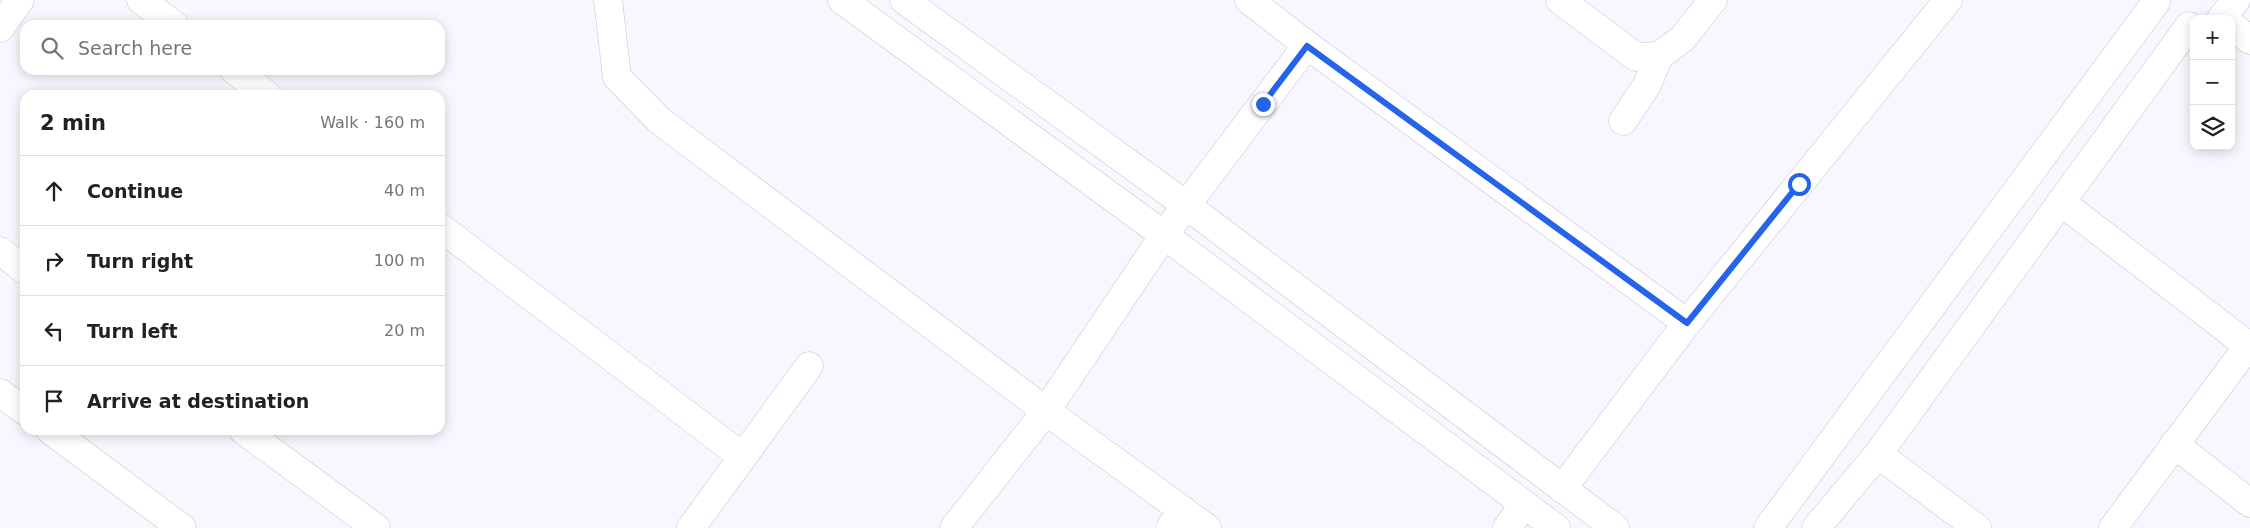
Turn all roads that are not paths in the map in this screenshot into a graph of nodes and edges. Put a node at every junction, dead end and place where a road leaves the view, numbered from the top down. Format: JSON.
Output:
{"nodes":[{"id":1,"x":20,"y":0,"type":"edge"},
{"id":2,"x":141,"y":0,"type":"edge"},
{"id":3,"x":608,"y":0,"type":"edge"},
{"id":4,"x":842,"y":0,"type":"edge"},
{"id":5,"x":904,"y":0,"type":"edge"},
{"id":6,"x":1249,"y":0,"type":"edge"},
{"id":7,"x":1560,"y":0,"type":"edge"},
{"id":8,"x":1713,"y":0,"type":"edge"},
{"id":9,"x":1948,"y":0,"type":"edge"},
{"id":10,"x":2236,"y":0,"type":"edge"},
{"id":11,"x":2247,"y":0,"type":"edge"},
{"id":12,"x":2156,"y":1,"type":"edge"},
{"id":13,"x":2250,"y":2,"type":"edge"},
{"id":14,"x":2225,"y":15,"type":"edge"},
{"id":15,"x":167,"y":20,"type":"edge"},
{"id":16,"x":2190,"y":26,"type":"edge"},
{"id":17,"x":2190,"y":27,"type":"edge"},
{"id":18,"x":0,"y":28,"type":"edge"},
{"id":19,"x":2235,"y":29,"type":"edge"},
{"id":20,"x":2250,"y":40,"type":"edge"},
{"id":21,"x":1307,"y":46,"type":"junction"},
{"id":22,"x":1659,"y":56,"type":"junction"},
{"id":23,"x":240,"y":75,"type":"edge"},
{"id":24,"x":260,"y":90,"type":"edge"},
{"id":25,"x":1623,"y":121,"type":"dead end"},
{"id":26,"x":2061,"y":202,"type":"junction"},
{"id":27,"x":1186,"y":205,"type":"junction"},
{"id":28,"x":445,"y":231,"type":"edge"},
{"id":29,"x":1164,"y":235,"type":"junction"},
{"id":30,"x":0,"y":251,"type":"edge"},
{"id":31,"x":20,"y":266,"type":"edge"},
{"id":32,"x":1687,"y":323,"type":"junction"},
{"id":33,"x":2249,"y":346,"type":"edge"},
{"id":34,"x":809,"y":366,"type":"dead end"},
{"id":35,"x":0,"y":393,"type":"edge"},
{"id":36,"x":20,"y":408,"type":"edge"},
{"id":37,"x":1046,"y":411,"type":"junction"},
{"id":38,"x":57,"y":435,"type":"edge"},
{"id":39,"x":250,"y":435,"type":"edge"},
{"id":40,"x":2174,"y":444,"type":"junction"},
{"id":41,"x":1878,"y":454,"type":"junction"},
{"id":42,"x":743,"y":457,"type":"junction"},
{"id":43,"x":1562,"y":489,"type":"junction"},
{"id":44,"x":2250,"y":503,"type":"edge"},
{"id":45,"x":1524,"y":504,"type":"junction"},
{"id":46,"x":1177,"y":519,"type":"edge"},
{"id":47,"x":182,"y":528,"type":"edge"},
{"id":48,"x":376,"y":528,"type":"edge"},
{"id":49,"x":691,"y":528,"type":"edge"},
{"id":50,"x":954,"y":528,"type":"edge"},
{"id":51,"x":1207,"y":528,"type":"edge"},
{"id":52,"x":1507,"y":528,"type":"edge"},
{"id":53,"x":1556,"y":528,"type":"edge"},
{"id":54,"x":1615,"y":528,"type":"edge"},
{"id":55,"x":1768,"y":528,"type":"edge"},
{"id":56,"x":1816,"y":528,"type":"edge"},
{"id":57,"x":1977,"y":528,"type":"edge"},
{"id":58,"x":2113,"y":528,"type":"edge"}],
"edges":[{"from":1,"to":18,"type":"street"},
{"from":2,"to":15,"type":"street"},
{"from":3,"to":37,"type":"street"},
{"from":4,"to":29,"type":"street"},
{"from":5,"to":27,"type":"street"},
{"from":6,"to":21,"type":"street"},
{"from":7,"to":22,"type":"street"},
{"from":8,"to":22,"type":"street"},
{"from":9,"to":32,"type":"street"},
{"from":10,"to":14,"type":"street"},
{"from":11,"to":13,"type":"street"},
{"from":12,"to":16,"type":"street"},
{"from":12,"to":55,"type":"street"},
{"from":17,"to":26,"type":"street"},
{"from":19,"to":20,"type":"street"},
{"from":21,"to":27,"type":"street"},
{"from":21,"to":32,"type":"street"},
{"from":22,"to":25,"type":"street"},
{"from":23,"to":24,"type":"street"},
{"from":26,"to":33,"type":"street"},
{"from":26,"to":41,"type":"street"},
{"from":27,"to":29,"type":"street"},
{"from":27,"to":43,"type":"street"},
{"from":28,"to":42,"type":"street"},
{"from":29,"to":37,"type":"street"},
{"from":29,"to":45,"type":"street"},
{"from":30,"to":31,"type":"street"},
{"from":32,"to":43,"type":"street"},
{"from":33,"to":40,"type":"street"},
{"from":34,"to":42,"type":"street"},
{"from":35,"to":36,"type":"street"},
{"from":37,"to":46,"type":"street"},
{"from":37,"to":50,"type":"street"},
{"from":38,"to":47,"type":"street"},
{"from":39,"to":48,"type":"street"},
{"from":40,"to":44,"type":"street"},
{"from":40,"to":58,"type":"street"},
{"from":41,"to":56,"type":"street"},
{"from":41,"to":57,"type":"street"},
{"from":42,"to":49,"type":"street"},
{"from":43,"to":54,"type":"street"},
{"from":45,"to":52,"type":"street"},
{"from":45,"to":53,"type":"street"},
{"from":46,"to":51,"type":"street"}]}
